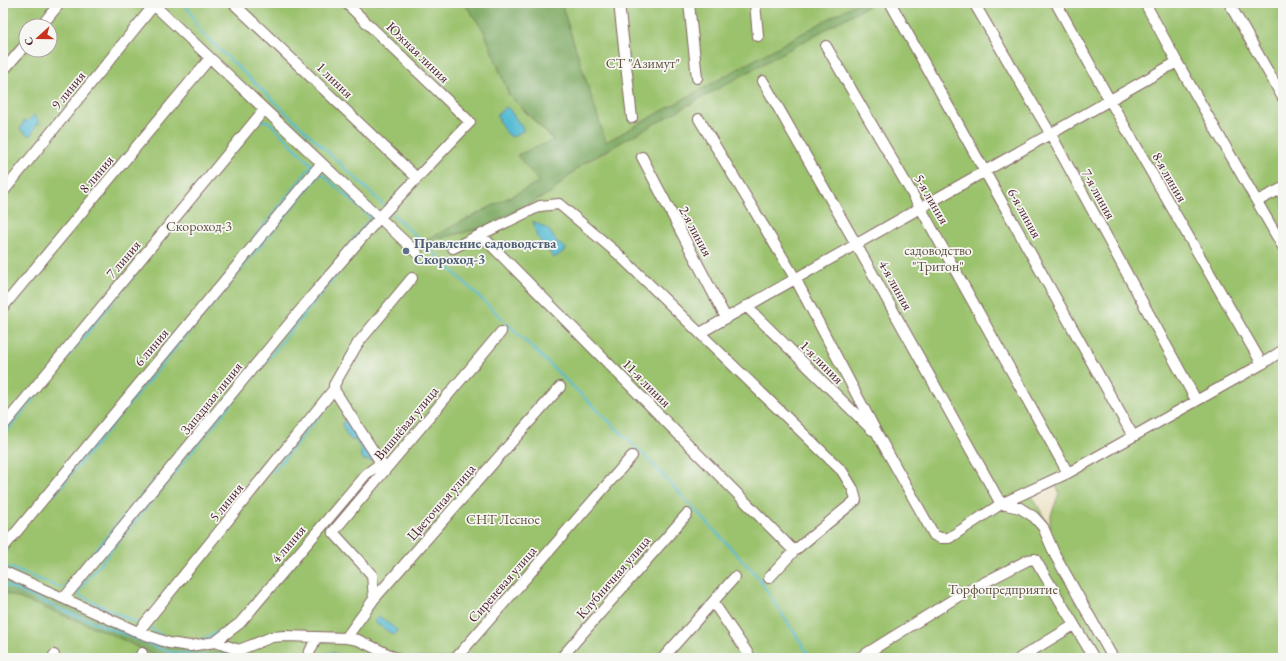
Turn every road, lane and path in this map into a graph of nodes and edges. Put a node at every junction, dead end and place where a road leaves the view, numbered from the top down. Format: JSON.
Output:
{"nodes":[{"id":1,"x":60,"y":3,"type":"edge"},
{"id":2,"x":233,"y":3,"type":"edge"},
{"id":3,"x":346,"y":3,"type":"edge"},
{"id":4,"x":619,"y":3,"type":"edge"},
{"id":5,"x":689,"y":3,"type":"edge"},
{"id":6,"x":755,"y":3,"type":"edge"},
{"id":7,"x":974,"y":3,"type":"edge"},
{"id":8,"x":1056,"y":3,"type":"edge"},
{"id":9,"x":1145,"y":3,"type":"edge"},
{"id":10,"x":1229,"y":3,"type":"edge"},
{"id":11,"x":152,"y":4,"type":"edge"},
{"id":12,"x":891,"y":4,"type":"dead end"},
{"id":13,"x":48,"y":18,"type":"edge"},
{"id":14,"x":758,"y":36,"type":"dead end"},
{"id":15,"x":826,"y":46,"type":"dead end"},
{"id":16,"x":18,"y":53,"type":"edge"},
{"id":17,"x":210,"y":58,"type":"junction"},
{"id":18,"x":1177,"y":62,"type":"junction"},
{"id":19,"x":3,"y":71,"type":"edge"},
{"id":20,"x":697,"y":78,"type":"dead end"},
{"id":21,"x":763,"y":81,"type":"dead end"},
{"id":22,"x":1283,"y":98,"type":"edge"},
{"id":23,"x":1109,"y":99,"type":"junction"},
{"id":24,"x":264,"y":110,"type":"junction"},
{"id":25,"x":632,"y":118,"type":"dead end"},
{"id":26,"x":699,"y":119,"type":"dead end"},
{"id":27,"x":470,"y":122,"type":"joint"},
{"id":28,"x":1050,"y":133,"type":"junction"},
{"id":29,"x":642,"y":157,"type":"dead end"},
{"id":30,"x":321,"y":164,"type":"junction"},
{"id":31,"x":985,"y":170,"type":"junction"},
{"id":32,"x":417,"y":178,"type":"junction"},
{"id":33,"x":1283,"y":188,"type":"edge"},
{"id":34,"x":3,"y":192,"type":"edge"},
{"id":35,"x":1257,"y":201,"type":"junction"},
{"id":36,"x":920,"y":207,"type":"junction"},
{"id":37,"x":385,"y":211,"type":"junction"},
{"id":38,"x":480,"y":235,"type":"junction"},
{"id":39,"x":856,"y":244,"type":"junction"},
{"id":40,"x":1283,"y":246,"type":"edge"},
{"id":41,"x":452,"y":248,"type":"dead end"},
{"id":42,"x":417,"y":253,"type":"dead end"},
{"id":43,"x":412,"y":278,"type":"dead end"},
{"id":44,"x":795,"y":278,"type":"junction"},
{"id":45,"x":746,"y":306,"type":"junction"},
{"id":46,"x":3,"y":307,"type":"edge"},
{"id":47,"x":726,"y":318,"type":"junction"},
{"id":48,"x":501,"y":332,"type":"dead end"},
{"id":49,"x":700,"y":333,"type":"junction"},
{"id":50,"x":1283,"y":350,"type":"edge"},
{"id":51,"x":1262,"y":364,"type":"junction"},
{"id":52,"x":560,"y":387,"type":"dead end"},
{"id":53,"x":334,"y":389,"type":"junction"},
{"id":54,"x":1196,"y":400,"type":"junction"},
{"id":55,"x":3,"y":426,"type":"edge"},
{"id":56,"x":1133,"y":436,"type":"junction"},
{"id":57,"x":879,"y":437,"type":"junction"},
{"id":58,"x":632,"y":456,"type":"dead end"},
{"id":59,"x":382,"y":467,"type":"junction"},
{"id":60,"x":1068,"y":473,"type":"junction"},
{"id":61,"x":1001,"y":504,"type":"junction"},
{"id":62,"x":687,"y":514,"type":"dead end"},
{"id":63,"x":3,"y":548,"type":"edge"},
{"id":64,"x":794,"y":551,"type":"junction"},
{"id":65,"x":3,"y":571,"type":"edge"},
{"id":66,"x":735,"y":577,"type":"dead end"},
{"id":67,"x":769,"y":578,"type":"dead end"},
{"id":68,"x":64,"y":598,"type":"junction"},
{"id":69,"x":374,"y":599,"type":"junction"},
{"id":70,"x":713,"y":602,"type":"junction"},
{"id":71,"x":1074,"y":625,"type":"junction"},
{"id":72,"x":138,"y":632,"type":"junction"},
{"id":73,"x":316,"y":638,"type":"junction"},
{"id":74,"x":346,"y":638,"type":"junction"},
{"id":75,"x":215,"y":642,"type":"junction"},
{"id":76,"x":873,"y":654,"type":"edge"},
{"id":77,"x":665,"y":657,"type":"edge"},
{"id":78,"x":307,"y":658,"type":"edge"},
{"id":79,"x":396,"y":658,"type":"edge"},
{"id":80,"x":456,"y":658,"type":"edge"},
{"id":81,"x":561,"y":658,"type":"edge"},
{"id":82,"x":751,"y":658,"type":"edge"},
{"id":83,"x":859,"y":658,"type":"edge"},
{"id":84,"x":1020,"y":658,"type":"edge"},
{"id":85,"x":1094,"y":658,"type":"edge"},
{"id":86,"x":1113,"y":658,"type":"edge"}],
"edges":[{"from":1,"to":13,"type":"street"},
{"from":2,"to":32,"type":"street","name":"1 линия"},
{"from":3,"to":27,"type":"street","name":"Южная линия"},
{"from":4,"to":25,"type":"street"},
{"from":5,"to":20,"type":"street"},
{"from":6,"to":14,"type":"street"},
{"from":7,"to":28,"type":"street","name":"7-я линия"},
{"from":8,"to":23,"type":"street","name":"8-я линия"},
{"from":9,"to":18,"type":"street"},
{"from":10,"to":22,"type":"street"},
{"from":11,"to":17,"type":"street"},
{"from":11,"to":34,"type":"street","name":"9 линия"},
{"from":12,"to":31,"type":"street","name":"6-я линия"},
{"from":15,"to":36,"type":"street","name":"5-я линия"},
{"from":16,"to":19,"type":"street"},
{"from":17,"to":24,"type":"street"},
{"from":17,"to":46,"type":"street","name":"8 линия"},
{"from":18,"to":23,"type":"street"},
{"from":18,"to":35,"type":"street"},
{"from":21,"to":39,"type":"street","name":"4-я линия"},
{"from":23,"to":28,"type":"street"},
{"from":23,"to":51,"type":"street","name":"8-я линия"},
{"from":24,"to":30,"type":"street"},
{"from":24,"to":55,"type":"street","name":"7 линия"},
{"from":26,"to":44,"type":"street"},
{"from":27,"to":32,"type":"street","name":"Западная линия"},
{"from":28,"to":31,"type":"street"},
{"from":28,"to":54,"type":"street","name":"7-я линия"},
{"from":29,"to":47,"type":"street","name":"2-я линия"},
{"from":30,"to":37,"type":"street"},
{"from":30,"to":63,"type":"street","name":"6 линия"},
{"from":31,"to":36,"type":"street"},
{"from":31,"to":56,"type":"street","name":"6-я линия"},
{"from":32,"to":37,"type":"street","name":"Западная линия"},
{"from":33,"to":35,"type":"street"},
{"from":35,"to":40,"type":"street"},
{"from":36,"to":39,"type":"street"},
{"from":36,"to":60,"type":"street","name":"5-я линия"},
{"from":37,"to":42,"type":"street"},
{"from":37,"to":68,"type":"street","name":"Западная линия"},
{"from":38,"to":41,"type":"street"},
{"from":38,"to":49,"type":"street"},
{"from":38,"to":64,"type":"street","name":"11-я линия"},
{"from":39,"to":44,"type":"street"},
{"from":39,"to":61,"type":"street","name":"4-я линия"},
{"from":43,"to":53,"type":"street","name":"5 линия"},
{"from":44,"to":45,"type":"street"},
{"from":44,"to":57,"type":"street"},
{"from":45,"to":47,"type":"street"},
{"from":45,"to":57,"type":"street","name":"1-я линия"},
{"from":47,"to":49,"type":"street"},
{"from":48,"to":59,"type":"street","name":"Вишнёвая улица"},
{"from":49,"to":64,"type":"street"},
{"from":50,"to":51,"type":"street"},
{"from":51,"to":54,"type":"street"},
{"from":52,"to":69,"type":"street","name":"Цветочная улица"},
{"from":53,"to":59,"type":"street"},
{"from":53,"to":72,"type":"street","name":"5 линия"},
{"from":54,"to":56,"type":"street"},
{"from":56,"to":60,"type":"street"},
{"from":57,"to":61,"type":"street"},
{"from":58,"to":80,"type":"street","name":"Сиреневая улица"},
{"from":59,"to":69,"type":"street","name":"Вишнёвая улица"},
{"from":59,"to":75,"type":"street","name":"4 линия"},
{"from":60,"to":61,"type":"street"},
{"from":61,"to":86,"type":"street"},
{"from":62,"to":81,"type":"street","name":"Клубничная улица"},
{"from":64,"to":67,"type":"street"},
{"from":65,"to":68,"type":"street"},
{"from":66,"to":70,"type":"street"},
{"from":68,"to":72,"type":"street"},
{"from":69,"to":74,"type":"street","name":"Цветочная улица"},
{"from":70,"to":77,"type":"street"},
{"from":70,"to":82,"type":"street"},
{"from":71,"to":76,"type":"street"},
{"from":71,"to":84,"type":"street"},
{"from":71,"to":85,"type":"street"},
{"from":72,"to":75,"type":"street"},
{"from":73,"to":74,"type":"street"},
{"from":73,"to":75,"type":"street"},
{"from":73,"to":78,"type":"street"},
{"from":74,"to":79,"type":"street"},
{"from":76,"to":83,"type":"street"}]}
